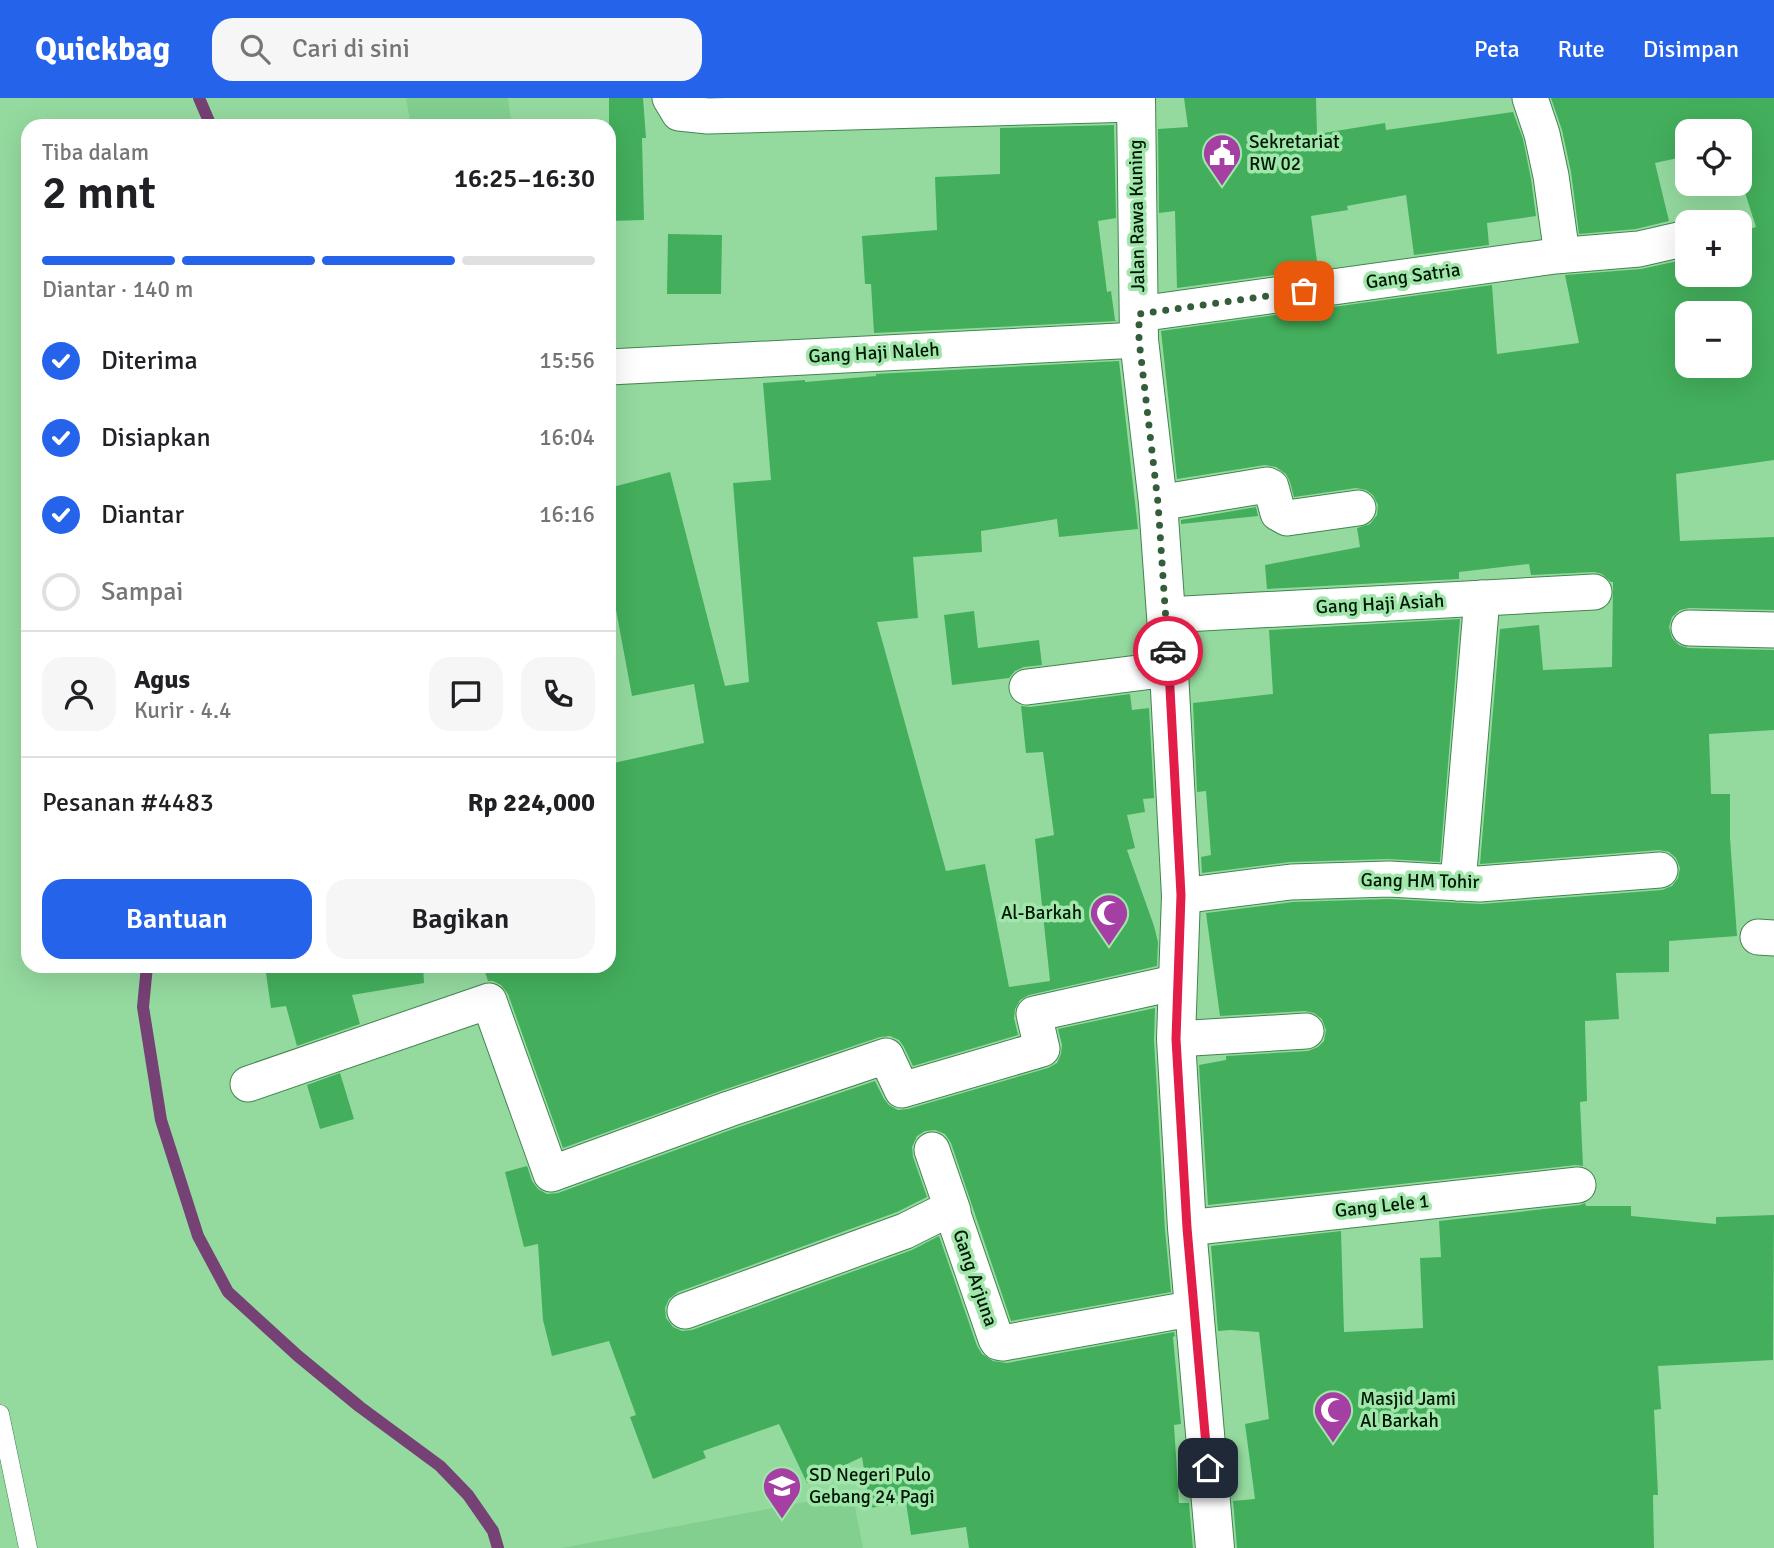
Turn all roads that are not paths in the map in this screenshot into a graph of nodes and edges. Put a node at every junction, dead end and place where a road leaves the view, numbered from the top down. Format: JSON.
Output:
{"nodes":[{"id":1,"x":670,"y":98,"type":"edge"},
{"id":2,"x":1530,"y":98,"type":"edge"},
{"id":3,"x":1136,"y":101,"type":"edge"},
{"id":4,"x":1675,"y":241,"type":"edge"},
{"id":5,"x":1562,"y":255,"type":"junction"},
{"id":6,"x":1139,"y":327,"type":"junction"},
{"id":7,"x":616,"y":367,"type":"edge"},
{"id":8,"x":1158,"y":503,"type":"junction"},
{"id":9,"x":1358,"y":508,"type":"dead end"},
{"id":10,"x":1594,"y":592,"type":"dead end"},
{"id":11,"x":1482,"y":598,"type":"junction"},
{"id":12,"x":1166,"y":615,"type":"junction"},
{"id":13,"x":1689,"y":628,"type":"dead end"},
{"id":14,"x":1774,"y":630,"type":"edge"},
{"id":15,"x":1169,"y":669,"type":"junction"},
{"id":16,"x":1027,"y":687,"type":"dead end"},
{"id":17,"x":1660,"y":870,"type":"dead end"},
{"id":18,"x":1458,"y":883,"type":"junction"},
{"id":19,"x":1181,"y":895,"type":"junction"},
{"id":20,"x":1178,"y":982,"type":"junction"},
{"id":21,"x":1306,"y":1031,"type":"dead end"},
{"id":22,"x":1176,"y":1039,"type":"junction"},
{"id":23,"x":248,"y":1084,"type":"dead end"},
{"id":24,"x":932,"y":1150,"type":"dead end"},
{"id":25,"x":1578,"y":1185,"type":"dead end"},
{"id":26,"x":948,"y":1213,"type":"junction"},
{"id":27,"x":1187,"y":1228,"type":"junction"},
{"id":28,"x":1195,"y":1308,"type":"junction"},
{"id":29,"x":685,"y":1311,"type":"dead end"},
{"id":30,"x":0,"y":1414,"type":"edge"},
{"id":31,"x":28,"y":1548,"type":"edge"},
{"id":32,"x":1215,"y":1548,"type":"edge"}],
"edges":[{"from":1,"to":3,"type":"street"},
{"from":2,"to":5,"type":"street"},
{"from":3,"to":6,"type":"street","name":"Jalan Rawa Kuning"},
{"from":4,"to":5,"type":"street","name":"Gang Satria"},
{"from":5,"to":6,"type":"street","name":"Gang Satria"},
{"from":6,"to":7,"type":"street","name":"Gang Haji Naleh"},
{"from":6,"to":8,"type":"street","name":"Jalan Rawa Kuning"},
{"from":8,"to":9,"type":"street"},
{"from":8,"to":12,"type":"street","name":"Jalan Rawa Kuning"},
{"from":10,"to":11,"type":"street","name":"Gang Haji Asiah"},
{"from":11,"to":12,"type":"street","name":"Gang Haji Asiah"},
{"from":11,"to":18,"type":"street"},
{"from":12,"to":15,"type":"street","name":"Jalan Rawa Kuning"},
{"from":13,"to":14,"type":"street"},
{"from":15,"to":16,"type":"street"},
{"from":15,"to":19,"type":"street","name":"Jalan Rawa Kuning"},
{"from":17,"to":18,"type":"street","name":"Gang HM Tohir"},
{"from":18,"to":19,"type":"street","name":"Gang HM Tohir"},
{"from":19,"to":20,"type":"street","name":"Jalan Rawa Kuning"},
{"from":20,"to":22,"type":"street","name":"Jalan Rawa Kuning"},
{"from":20,"to":23,"type":"street"},
{"from":21,"to":22,"type":"street"},
{"from":22,"to":27,"type":"street","name":"Jalan Rawa Kuning"},
{"from":24,"to":26,"type":"street"},
{"from":25,"to":27,"type":"street","name":"Gang Lele 1"},
{"from":26,"to":28,"type":"street","name":"Gang Arjuna"},
{"from":26,"to":29,"type":"street","name":"Gang Arjuna"},
{"from":27,"to":28,"type":"street","name":"Jalan Rawa Kuning"},
{"from":28,"to":32,"type":"street","name":"Jalan Rawa Kuning"},
{"from":30,"to":31,"type":"lane"}]}
